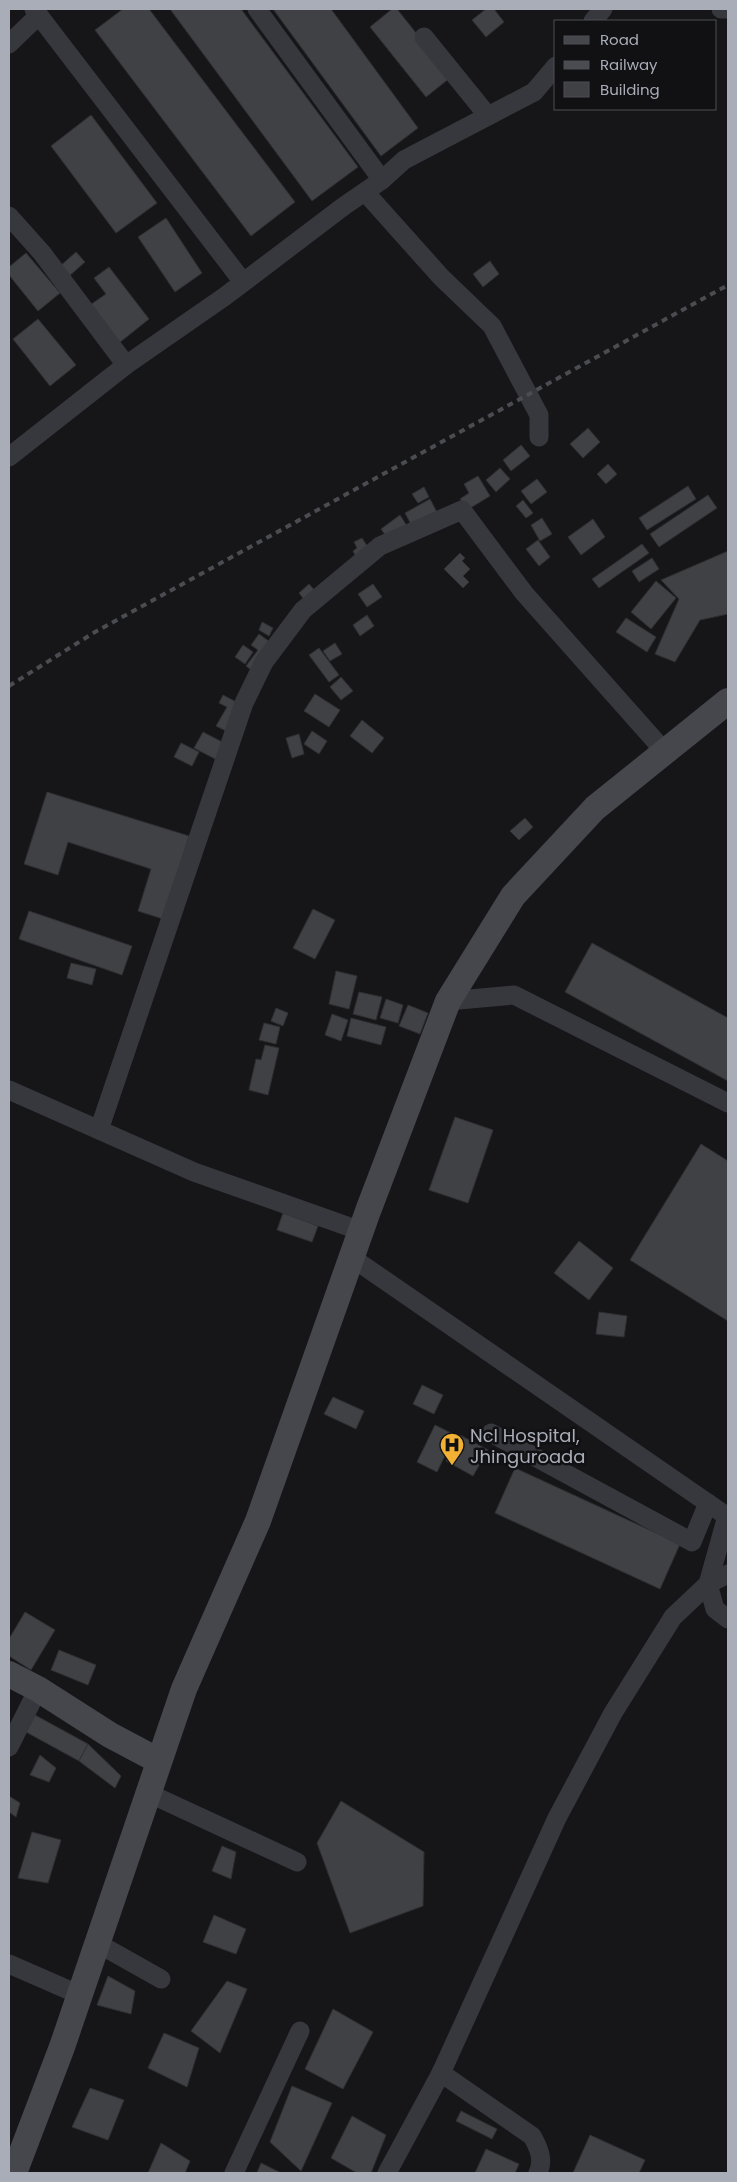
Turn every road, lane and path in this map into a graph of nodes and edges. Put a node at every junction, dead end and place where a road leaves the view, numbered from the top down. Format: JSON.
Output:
{"nodes":[{"id":1,"x":257,"y":9,"type":"edge"},
{"id":2,"x":603,"y":9,"type":"edge"},
{"id":3,"x":721,"y":9,"type":"edge"},
{"id":4,"x":728,"y":10,"type":"edge"},
{"id":5,"x":37,"y":12,"type":"edge"},
{"id":6,"x":594,"y":20,"type":"edge"},
{"id":7,"x":424,"y":37,"type":"dead end"},
{"id":8,"x":9,"y":44,"type":"edge"},
{"id":9,"x":554,"y":68,"type":"edge"},
{"id":10,"x":488,"y":116,"type":"junction"},
{"id":11,"x":382,"y":180,"type":"junction"},
{"id":12,"x":365,"y":192,"type":"junction"},
{"id":13,"x":9,"y":216,"type":"edge"},
{"id":14,"x":243,"y":282,"type":"junction"},
{"id":15,"x":126,"y":365,"type":"junction"},
{"id":16,"x":540,"y":437,"type":"dead end"},
{"id":17,"x":9,"y":457,"type":"edge"},
{"id":18,"x":728,"y":701,"type":"edge"},
{"id":19,"x":665,"y":752,"type":"junction"},
{"id":20,"x":448,"y":1001,"type":"junction"},
{"id":21,"x":9,"y":1090,"type":"edge"},
{"id":22,"x":728,"y":1103,"type":"edge"},
{"id":23,"x":99,"y":1130,"type":"junction"},
{"id":24,"x":361,"y":1231,"type":"junction"},
{"id":25,"x":351,"y":1257,"type":"junction"},
{"id":26,"x":491,"y":1433,"type":"dead end"},
{"id":27,"x":708,"y":1503,"type":"junction"},
{"id":28,"x":728,"y":1516,"type":"edge"},
{"id":29,"x":728,"y":1574,"type":"edge"},
{"id":30,"x":708,"y":1584,"type":"junction"},
{"id":31,"x":728,"y":1619,"type":"edge"},
{"id":32,"x":9,"y":1674,"type":"edge"},
{"id":33,"x":38,"y":1689,"type":"junction"},
{"id":34,"x":9,"y":1746,"type":"edge"},
{"id":35,"x":159,"y":1761,"type":"junction"},
{"id":36,"x":148,"y":1793,"type":"junction"},
{"id":37,"x":297,"y":1862,"type":"dead end"},
{"id":38,"x":97,"y":1943,"type":"junction"},
{"id":39,"x":9,"y":1964,"type":"edge"},
{"id":40,"x":161,"y":1979,"type":"dead end"},
{"id":41,"x":80,"y":1994,"type":"junction"},
{"id":42,"x":300,"y":2031,"type":"dead end"},
{"id":43,"x":441,"y":2073,"type":"junction"},
{"id":44,"x":16,"y":2173,"type":"edge"},
{"id":45,"x":234,"y":2173,"type":"edge"},
{"id":46,"x":387,"y":2173,"type":"edge"},
{"id":47,"x":538,"y":2173,"type":"edge"}],
"edges":[{"from":1,"to":11,"type":"street"},
{"from":2,"to":6,"type":"street"},
{"from":3,"to":4,"type":"street"},
{"from":5,"to":8,"type":"street"},
{"from":5,"to":14,"type":"street"},
{"from":7,"to":10,"type":"street"},
{"from":9,"to":10,"type":"street"},
{"from":10,"to":11,"type":"street"},
{"from":11,"to":12,"type":"street"},
{"from":12,"to":14,"type":"street"},
{"from":12,"to":16,"type":"street"},
{"from":13,"to":15,"type":"street"},
{"from":14,"to":15,"type":"street"},
{"from":15,"to":17,"type":"street"},
{"from":18,"to":19,"type":"street"},
{"from":19,"to":20,"type":"street"},
{"from":19,"to":23,"type":"street"},
{"from":20,"to":22,"type":"street"},
{"from":20,"to":24,"type":"street"},
{"from":21,"to":23,"type":"street"},
{"from":23,"to":24,"type":"street"},
{"from":24,"to":25,"type":"street"},
{"from":25,"to":27,"type":"street"},
{"from":25,"to":35,"type":"street"},
{"from":26,"to":27,"type":"street"},
{"from":27,"to":28,"type":"street"},
{"from":28,"to":30,"type":"street"},
{"from":29,"to":30,"type":"street"},
{"from":30,"to":31,"type":"street"},
{"from":30,"to":43,"type":"street"},
{"from":32,"to":33,"type":"street"},
{"from":33,"to":34,"type":"street"},
{"from":33,"to":35,"type":"street"},
{"from":35,"to":36,"type":"street"},
{"from":36,"to":37,"type":"street"},
{"from":36,"to":38,"type":"street"},
{"from":38,"to":40,"type":"street"},
{"from":38,"to":41,"type":"street"},
{"from":39,"to":41,"type":"street"},
{"from":41,"to":44,"type":"street"},
{"from":42,"to":45,"type":"street"},
{"from":43,"to":46,"type":"street"},
{"from":43,"to":47,"type":"street"}]}
